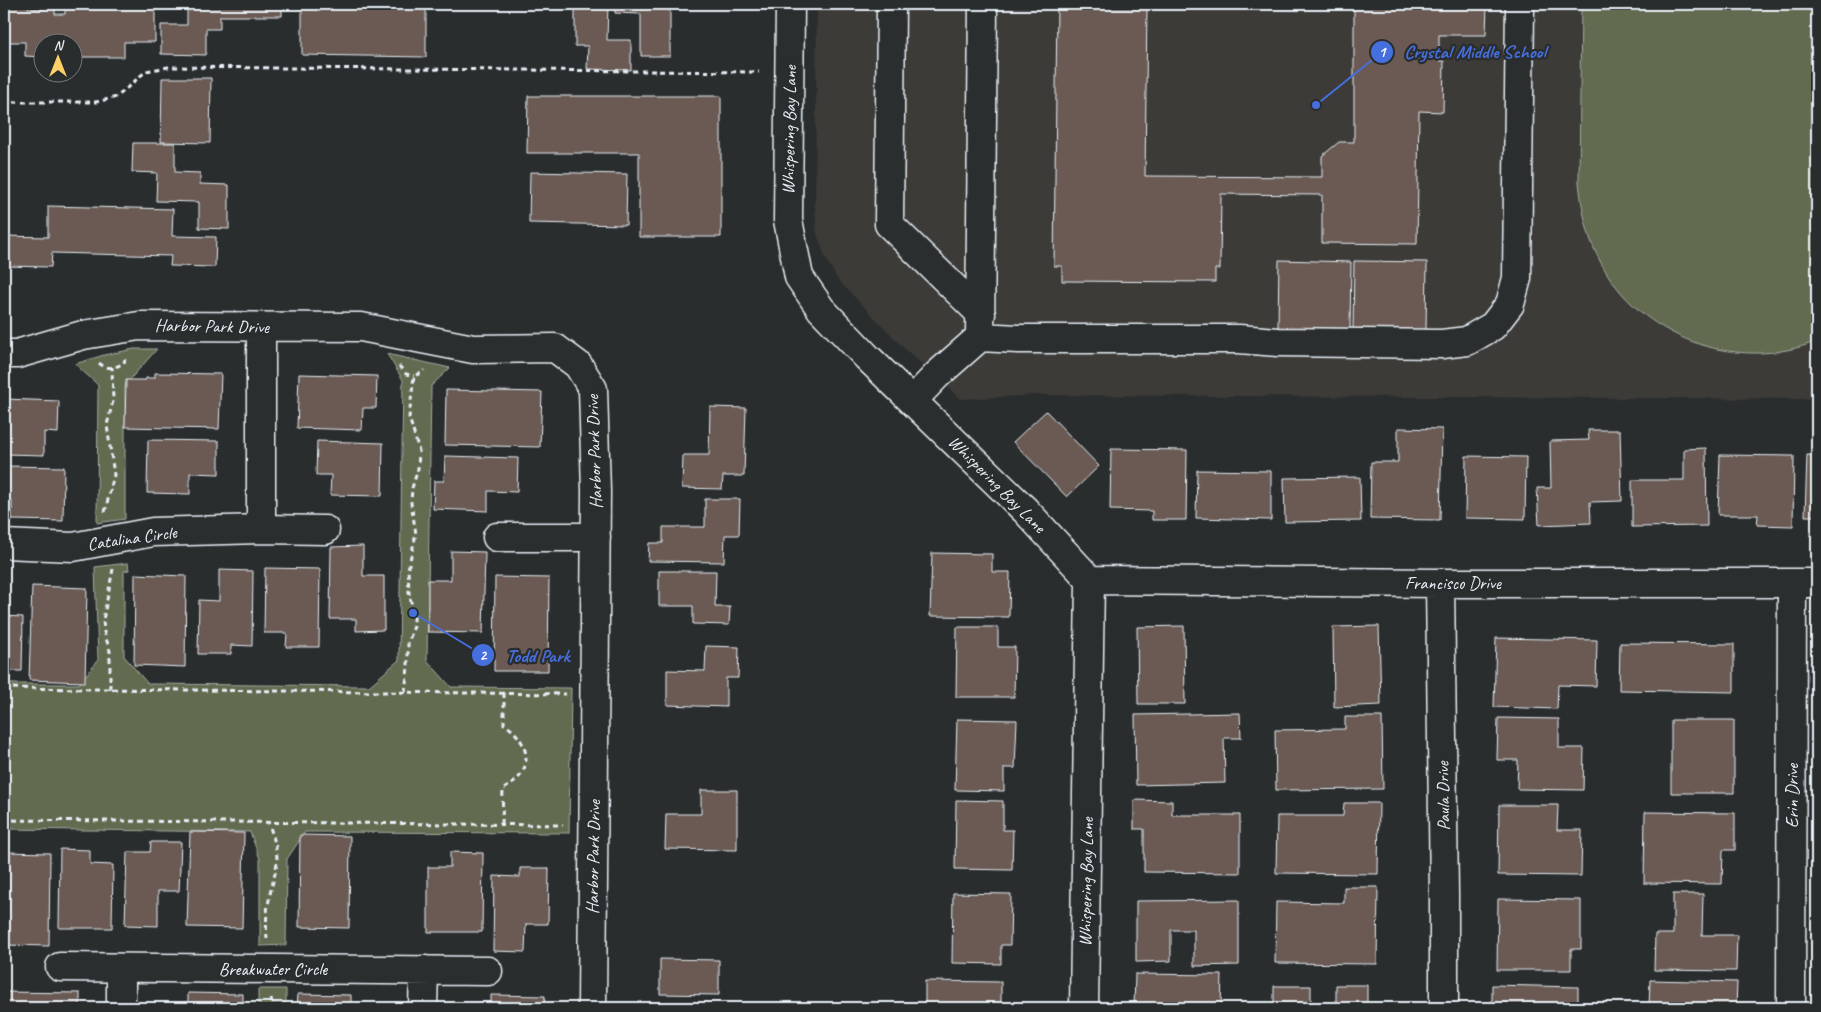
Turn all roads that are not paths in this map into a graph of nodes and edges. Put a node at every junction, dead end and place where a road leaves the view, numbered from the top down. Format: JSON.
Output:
{"nodes":[{"id":1,"x":790,"y":4,"type":"edge"},
{"id":2,"x":890,"y":4,"type":"edge"},
{"id":3,"x":983,"y":4,"type":"edge"},
{"id":4,"x":1520,"y":4,"type":"edge"},
{"id":5,"x":980,"y":325,"type":"junction"},
{"id":6,"x":261,"y":327,"type":"junction"},
{"id":7,"x":4,"y":354,"type":"edge"},
{"id":8,"x":913,"y":400,"type":"junction"},
{"id":9,"x":261,"y":529,"type":"junction"},
{"id":10,"x":325,"y":530,"type":"dead end"},
{"id":11,"x":496,"y":537,"type":"dead end"},
{"id":12,"x":596,"y":537,"type":"junction"},
{"id":13,"x":4,"y":544,"type":"edge"},
{"id":14,"x":1090,"y":580,"type":"junction"},
{"id":15,"x":1440,"y":583,"type":"junction"},
{"id":16,"x":1805,"y":583,"type":"edge"},
{"id":17,"x":60,"y":967,"type":"dead end"},
{"id":18,"x":122,"y":968,"type":"junction"},
{"id":19,"x":424,"y":970,"type":"junction"},
{"id":20,"x":488,"y":970,"type":"dead end"},
{"id":21,"x":121,"y":1008,"type":"edge"},
{"id":22,"x":423,"y":1008,"type":"edge"},
{"id":23,"x":592,"y":1008,"type":"edge"},
{"id":24,"x":1084,"y":1008,"type":"edge"},
{"id":25,"x":1444,"y":1008,"type":"edge"},
{"id":26,"x":1792,"y":1008,"type":"edge"}],
"edges":[{"from":1,"to":8,"type":"street","name":"Whispering Bay Lane"},
{"from":2,"to":5,"type":"street"},
{"from":3,"to":5,"type":"street"},
{"from":4,"to":5,"type":"street"},
{"from":5,"to":8,"type":"street"},
{"from":6,"to":7,"type":"street","name":"Harbor Park Drive"},
{"from":6,"to":9,"type":"street"},
{"from":6,"to":12,"type":"street","name":"Harbor Park Drive"},
{"from":8,"to":14,"type":"street","name":"Whispering Bay Lane"},
{"from":9,"to":10,"type":"street","name":"Catalina Circle"},
{"from":9,"to":13,"type":"street","name":"Catalina Circle"},
{"from":11,"to":12,"type":"street"},
{"from":12,"to":23,"type":"street","name":"Harbor Park Drive"},
{"from":14,"to":15,"type":"street","name":"Francisco Drive"},
{"from":14,"to":24,"type":"street","name":"Whispering Bay Lane"},
{"from":15,"to":16,"type":"street","name":"Francisco Drive"},
{"from":15,"to":25,"type":"street","name":"Paula Drive"},
{"from":16,"to":26,"type":"street","name":"Erin Drive"},
{"from":17,"to":18,"type":"street","name":"Breakwater Circle"},
{"from":18,"to":19,"type":"street","name":"Breakwater Circle"},
{"from":18,"to":21,"type":"street"},
{"from":19,"to":20,"type":"street","name":"Breakwater Circle"},
{"from":19,"to":22,"type":"street"}]}
